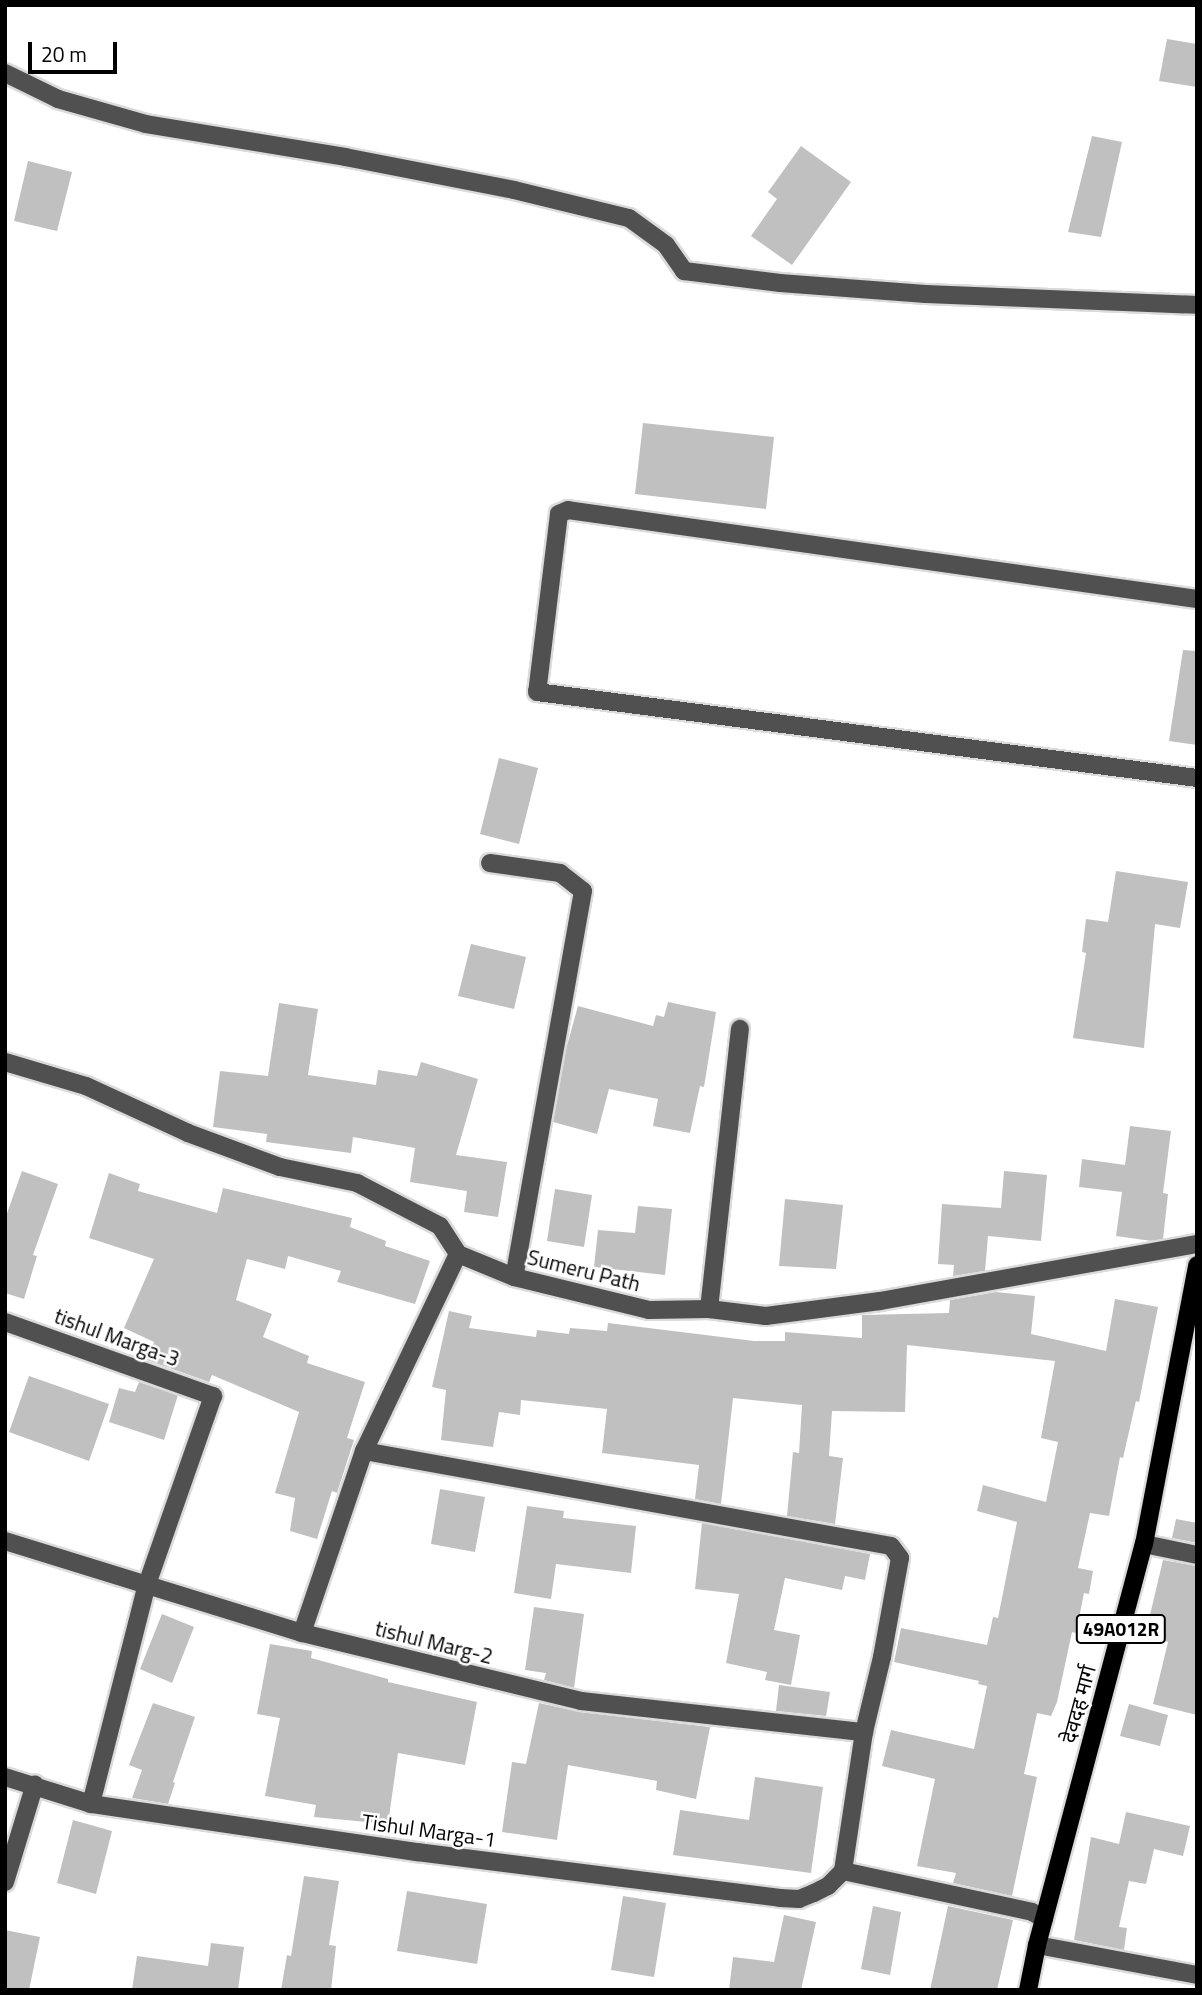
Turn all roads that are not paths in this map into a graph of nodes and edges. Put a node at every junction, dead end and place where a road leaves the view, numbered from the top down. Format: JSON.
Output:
{"nodes":[{"id":1,"x":5,"y":73,"type":"edge"},
{"id":2,"x":1197,"y":306,"type":"edge"},
{"id":3,"x":1197,"y":599,"type":"edge"},
{"id":4,"x":1197,"y":778,"type":"edge"},
{"id":5,"x":490,"y":863,"type":"dead end"},
{"id":6,"x":740,"y":1029,"type":"dead end"},
{"id":7,"x":5,"y":1062,"type":"edge"},
{"id":8,"x":1197,"y":1244,"type":"edge"},
{"id":9,"x":458,"y":1254,"type":"junction"},
{"id":10,"x":1197,"y":1265,"type":"edge"},
{"id":11,"x":514,"y":1277,"type":"junction"},
{"id":12,"x":709,"y":1309,"type":"junction"},
{"id":13,"x":5,"y":1322,"type":"edge"},
{"id":14,"x":364,"y":1451,"type":"junction"},
{"id":15,"x":5,"y":1541,"type":"edge"},
{"id":16,"x":1144,"y":1544,"type":"junction"},
{"id":17,"x":1197,"y":1555,"type":"edge"},
{"id":18,"x":147,"y":1584,"type":"junction"},
{"id":19,"x":302,"y":1633,"type":"junction"},
{"id":20,"x":864,"y":1732,"type":"junction"},
{"id":21,"x":5,"y":1777,"type":"edge"},
{"id":22,"x":35,"y":1784,"type":"junction"},
{"id":23,"x":91,"y":1804,"type":"junction"},
{"id":24,"x":843,"y":1871,"type":"junction"},
{"id":25,"x":5,"y":1882,"type":"edge"},
{"id":26,"x":1044,"y":1919,"type":"junction"},
{"id":27,"x":1037,"y":1945,"type":"junction"},
{"id":28,"x":1197,"y":1975,"type":"edge"},
{"id":29,"x":1028,"y":1990,"type":"edge"}],
"edges":[{"from":1,"to":2,"type":"street"},
{"from":3,"to":4,"type":"street"},
{"from":5,"to":11,"type":"street"},
{"from":6,"to":12,"type":"street"},
{"from":7,"to":9,"type":"street"},
{"from":8,"to":12,"type":"street","name":"Sumeru Path"},
{"from":9,"to":11,"type":"street","name":"Sumeru Path"},
{"from":9,"to":14,"type":"street"},
{"from":10,"to":16,"type":"main road","name":"देवदह मार्ग","number":"49A012R"},
{"from":11,"to":12,"type":"street","name":"Sumeru Path"},
{"from":13,"to":18,"type":"street","name":"tishul Marga-3"},
{"from":14,"to":19,"type":"street"},
{"from":14,"to":20,"type":"street"},
{"from":15,"to":18,"type":"street","name":"tishul Marg-2"},
{"from":16,"to":17,"type":"street"},
{"from":16,"to":26,"type":"main road","name":"देवदह मार्ग","number":"49A012R"},
{"from":18,"to":19,"type":"street","name":"tishul Marg-2"},
{"from":18,"to":23,"type":"street"},
{"from":19,"to":20,"type":"street","name":"tishul Marg-2"},
{"from":20,"to":24,"type":"street"},
{"from":21,"to":22,"type":"street","name":"Tishul Marga-1"},
{"from":22,"to":23,"type":"street","name":"Tishul Marga-1"},
{"from":22,"to":25,"type":"street"},
{"from":23,"to":24,"type":"street","name":"Tishul Marga-1"},
{"from":24,"to":26,"type":"street"},
{"from":26,"to":27,"type":"main road","name":"देवदह मार्ग","number":"49A012R"},
{"from":27,"to":28,"type":"street"},
{"from":27,"to":29,"type":"main road","name":"देवदह मार्ग","number":"49A012R"}]}
